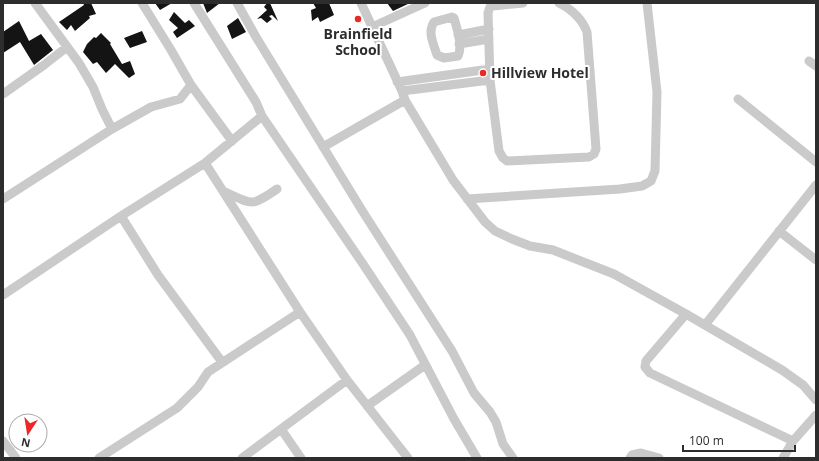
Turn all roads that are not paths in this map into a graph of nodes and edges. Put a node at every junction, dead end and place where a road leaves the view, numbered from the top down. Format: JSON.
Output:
{"nodes":[{"id":1,"x":35,"y":3,"type":"edge"},
{"id":2,"x":142,"y":3,"type":"edge"},
{"id":3,"x":194,"y":3,"type":"edge"},
{"id":4,"x":237,"y":3,"type":"edge"},
{"id":5,"x":361,"y":3,"type":"edge"},
{"id":6,"x":425,"y":3,"type":"edge"},
{"id":7,"x":523,"y":3,"type":"edge"},
{"id":8,"x":559,"y":3,"type":"edge"},
{"id":9,"x":647,"y":3,"type":"edge"},
{"id":10,"x":490,"y":5,"type":"edge"},
{"id":11,"x":372,"y":27,"type":"junction"},
{"id":12,"x":489,"y":34,"type":"junction"},
{"id":13,"x":459,"y":39,"type":"dead end"},
{"id":14,"x":67,"y":47,"type":"junction"},
{"id":15,"x":490,"y":69,"type":"junction"},
{"id":16,"x":490,"y":80,"type":"junction"},
{"id":17,"x":397,"y":82,"type":"junction"},
{"id":18,"x":191,"y":85,"type":"junction"},
{"id":19,"x":3,"y":94,"type":"edge"},
{"id":20,"x":403,"y":96,"type":"junction"},
{"id":21,"x":738,"y":99,"type":"dead end"},
{"id":22,"x":262,"y":116,"type":"junction"},
{"id":23,"x":112,"y":129,"type":"junction"},
{"id":24,"x":232,"y":141,"type":"junction"},
{"id":25,"x":323,"y":147,"type":"junction"},
{"id":26,"x":816,"y":162,"type":"edge"},
{"id":27,"x":205,"y":163,"type":"junction"},
{"id":28,"x":816,"y":185,"type":"edge"},
{"id":29,"x":277,"y":189,"type":"dead end"},
{"id":30,"x":223,"y":191,"type":"junction"},
{"id":31,"x":3,"y":199,"type":"edge"},
{"id":32,"x":467,"y":199,"type":"junction"},
{"id":33,"x":121,"y":216,"type":"junction"},
{"id":34,"x":779,"y":232,"type":"junction"},
{"id":35,"x":816,"y":260,"type":"edge"},
{"id":36,"x":3,"y":295,"type":"edge"},
{"id":37,"x":300,"y":312,"type":"junction"},
{"id":38,"x":686,"y":314,"type":"junction"},
{"id":39,"x":705,"y":325,"type":"junction"},
{"id":40,"x":222,"y":362,"type":"junction"},
{"id":41,"x":425,"y":365,"type":"junction"},
{"id":42,"x":347,"y":380,"type":"junction"},
{"id":43,"x":816,"y":400,"type":"edge"},
{"id":44,"x":368,"y":406,"type":"junction"},
{"id":45,"x":816,"y":415,"type":"edge"},
{"id":46,"x":281,"y":429,"type":"junction"},
{"id":47,"x":3,"y":441,"type":"edge"},
{"id":48,"x":793,"y":441,"type":"junction"},
{"id":49,"x":16,"y":458,"type":"edge"},
{"id":50,"x":99,"y":458,"type":"edge"},
{"id":51,"x":242,"y":458,"type":"edge"},
{"id":52,"x":301,"y":458,"type":"edge"},
{"id":53,"x":408,"y":458,"type":"edge"},
{"id":54,"x":476,"y":458,"type":"edge"},
{"id":55,"x":513,"y":458,"type":"edge"},
{"id":56,"x":630,"y":458,"type":"edge"},
{"id":57,"x":659,"y":458,"type":"edge"},
{"id":58,"x":783,"y":458,"type":"edge"}],
"edges":[{"from":1,"to":14,"type":"street"},
{"from":2,"to":18,"type":"street"},
{"from":3,"to":22,"type":"street"},
{"from":4,"to":25,"type":"street"},
{"from":5,"to":11,"type":"street"},
{"from":6,"to":11,"type":"street"},
{"from":7,"to":10,"type":"street"},
{"from":8,"to":16,"type":"street"},
{"from":9,"to":32,"type":"street"},
{"from":10,"to":12,"type":"street"},
{"from":11,"to":17,"type":"street"},
{"from":12,"to":13,"type":"street"},
{"from":12,"to":15,"type":"street"},
{"from":14,"to":19,"type":"street"},
{"from":14,"to":23,"type":"street"},
{"from":15,"to":16,"type":"street"},
{"from":15,"to":17,"type":"street"},
{"from":16,"to":20,"type":"street"},
{"from":17,"to":20,"type":"street"},
{"from":18,"to":23,"type":"street"},
{"from":18,"to":24,"type":"street"},
{"from":20,"to":25,"type":"street"},
{"from":20,"to":32,"type":"street"},
{"from":21,"to":26,"type":"street"},
{"from":22,"to":24,"type":"street"},
{"from":22,"to":41,"type":"street"},
{"from":23,"to":31,"type":"street"},
{"from":24,"to":27,"type":"street"},
{"from":25,"to":55,"type":"street"},
{"from":27,"to":30,"type":"street"},
{"from":27,"to":33,"type":"street"},
{"from":28,"to":34,"type":"street"},
{"from":29,"to":30,"type":"street"},
{"from":30,"to":37,"type":"street"},
{"from":32,"to":38,"type":"street"},
{"from":33,"to":36,"type":"street"},
{"from":33,"to":40,"type":"street"},
{"from":34,"to":35,"type":"street"},
{"from":34,"to":39,"type":"street"},
{"from":37,"to":40,"type":"street"},
{"from":37,"to":42,"type":"street"},
{"from":38,"to":39,"type":"street"},
{"from":38,"to":48,"type":"street"},
{"from":39,"to":43,"type":"street"},
{"from":40,"to":50,"type":"street"},
{"from":41,"to":44,"type":"street"},
{"from":41,"to":54,"type":"street"},
{"from":42,"to":44,"type":"street"},
{"from":42,"to":46,"type":"street"},
{"from":44,"to":53,"type":"street"},
{"from":45,"to":48,"type":"street"},
{"from":46,"to":51,"type":"street"},
{"from":46,"to":52,"type":"street"},
{"from":47,"to":49,"type":"street"},
{"from":48,"to":58,"type":"street"},
{"from":56,"to":57,"type":"street"}]}
